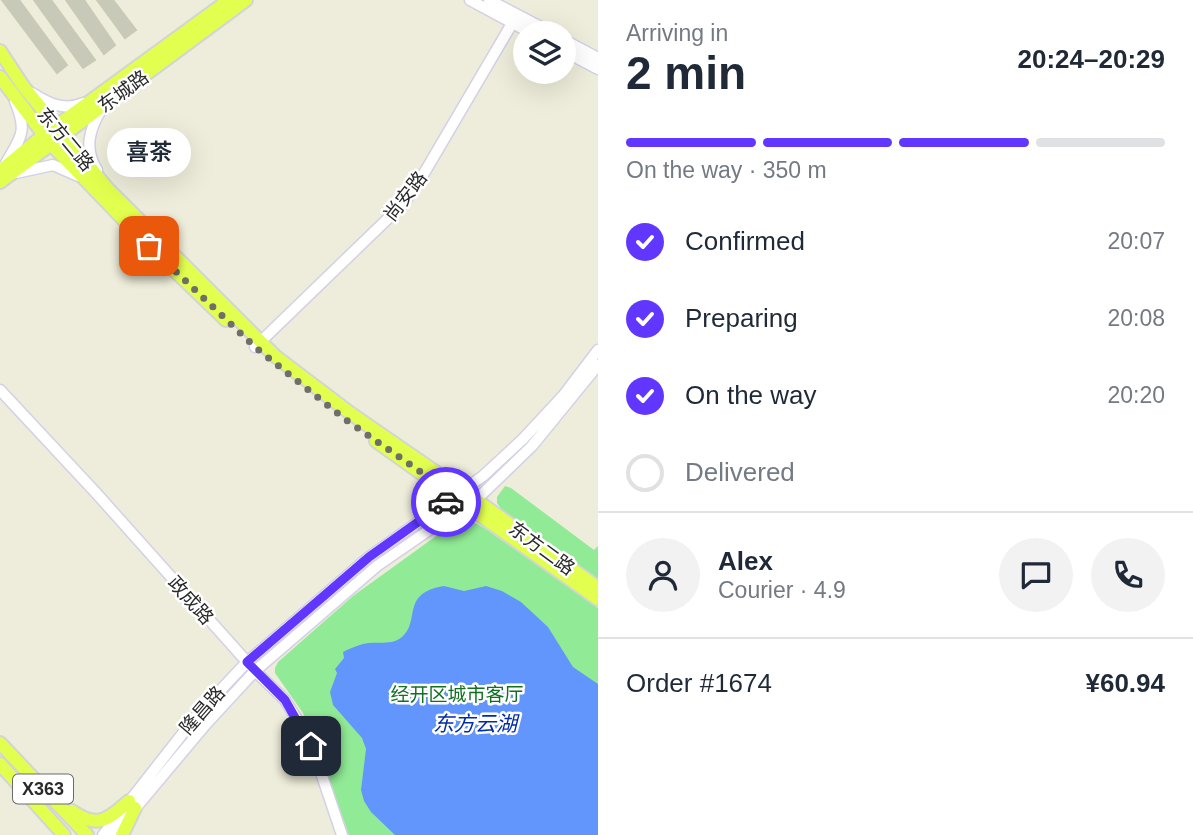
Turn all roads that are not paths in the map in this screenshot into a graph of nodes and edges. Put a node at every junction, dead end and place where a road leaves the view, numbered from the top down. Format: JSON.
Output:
{"nodes":[{"id":1,"x":229,"y":0,"type":"edge"},
{"id":2,"x":246,"y":0,"type":"edge"},
{"id":3,"x":470,"y":0,"type":"edge"},
{"id":4,"x":489,"y":0,"type":"edge"},
{"id":5,"x":515,"y":19,"type":"junction"},
{"id":6,"x":520,"y":21,"type":"edge"},
{"id":7,"x":576,"y":46,"type":"edge"},
{"id":8,"x":0,"y":51,"type":"edge"},
{"id":9,"x":576,"y":57,"type":"edge"},
{"id":10,"x":598,"y":58,"type":"edge"},
{"id":11,"x":598,"y":69,"type":"edge"},
{"id":12,"x":0,"y":77,"type":"edge"},
{"id":13,"x":17,"y":90,"type":"junction"},
{"id":14,"x":101,"y":100,"type":"junction"},
{"id":15,"x":59,"y":131,"type":"junction"},
{"id":16,"x":48,"y":140,"type":"junction"},
{"id":17,"x":5,"y":171,"type":"edge"},
{"id":18,"x":0,"y":182,"type":"edge"},
{"id":19,"x":92,"y":185,"type":"junction"},
{"id":20,"x":108,"y":189,"type":"junction"},
{"id":21,"x":257,"y":344,"type":"junction"},
{"id":22,"x":598,"y":350,"type":"edge"},
{"id":23,"x":598,"y":365,"type":"edge"},
{"id":24,"x":0,"y":390,"type":"edge"},
{"id":25,"x":458,"y":493,"type":"junction"},
{"id":26,"x":471,"y":502,"type":"junction"},
{"id":27,"x":598,"y":588,"type":"edge"},
{"id":28,"x":598,"y":599,"type":"edge"},
{"id":29,"x":247,"y":662,"type":"junction"},
{"id":30,"x":255,"y":671,"type":"junction"},
{"id":31,"x":0,"y":743,"type":"edge"},
{"id":32,"x":0,"y":764,"type":"edge"},
{"id":33,"x":38,"y":784,"type":"junction"},
{"id":34,"x":132,"y":804,"type":"junction"},
{"id":35,"x":64,"y":835,"type":"edge"},
{"id":36,"x":87,"y":835,"type":"edge"},
{"id":37,"x":103,"y":835,"type":"edge"},
{"id":38,"x":113,"y":835,"type":"edge"},
{"id":39,"x":122,"y":835,"type":"edge"},
{"id":40,"x":342,"y":835,"type":"edge"}],
"edges":[{"from":1,"to":14,"type":"main road","name":"东城路"},
{"from":2,"to":14,"type":"main road","name":"东城路"},
{"from":3,"to":5,"type":"street"},
{"from":4,"to":5,"type":"street"},
{"from":5,"to":6,"type":"street"},
{"from":5,"to":21,"type":"street","name":"尚安路"},
{"from":7,"to":10,"type":"street"},
{"from":8,"to":13,"type":"main road","name":"东方二路"},
{"from":9,"to":11,"type":"street"},
{"from":12,"to":13,"type":"main road","name":"东方二路"},
{"from":13,"to":14,"type":"street"},
{"from":13,"to":15,"type":"main road","name":"东方二路"},
{"from":13,"to":16,"type":"main road","name":"东方二路"},
{"from":13,"to":17,"type":"street"},
{"from":14,"to":15,"type":"main road","name":"东城路"},
{"from":14,"to":20,"type":"street"},
{"from":15,"to":16,"type":"main road","name":"东城路"},
{"from":15,"to":20,"type":"main road","name":"东方二路"},
{"from":16,"to":17,"type":"main road","name":"东城路"},
{"from":16,"to":19,"type":"main road","name":"东方二路"},
{"from":17,"to":18,"type":"main road","name":"东城路"},
{"from":17,"to":19,"type":"street"},
{"from":19,"to":21,"type":"main road","name":"东方二路"},
{"from":20,"to":21,"type":"main road","name":"东方二路"},
{"from":21,"to":25,"type":"main road","name":"东方二路"},
{"from":22,"to":25,"type":"street","name":"隆昌路"},
{"from":23,"to":26,"type":"street","name":"隆昌路"},
{"from":24,"to":29,"type":"street","name":"政成路"},
{"from":25,"to":26,"type":"main road","name":"东方二路"},
{"from":25,"to":29,"type":"street","name":"隆昌路"},
{"from":26,"to":27,"type":"main road","name":"东方二路"},
{"from":26,"to":28,"type":"main road","name":"东方二路"},
{"from":26,"to":30,"type":"street","name":"隆昌路"},
{"from":29,"to":30,"type":"street","name":"政成路"},
{"from":29,"to":34,"type":"street","name":"隆昌路"},
{"from":30,"to":34,"type":"street","name":"隆昌路"},
{"from":30,"to":40,"type":"street","name":"政成路"},
{"from":31,"to":33,"type":"main road","number":"X363"},
{"from":32,"to":35,"type":"main road","number":"X363"},
{"from":33,"to":34,"type":"main road"},
{"from":33,"to":36,"type":"main road","number":"X363"},
{"from":34,"to":37,"type":"street","name":"隆昌路"},
{"from":34,"to":38,"type":"street","name":"隆昌路"},
{"from":34,"to":39,"type":"main road"}]}
